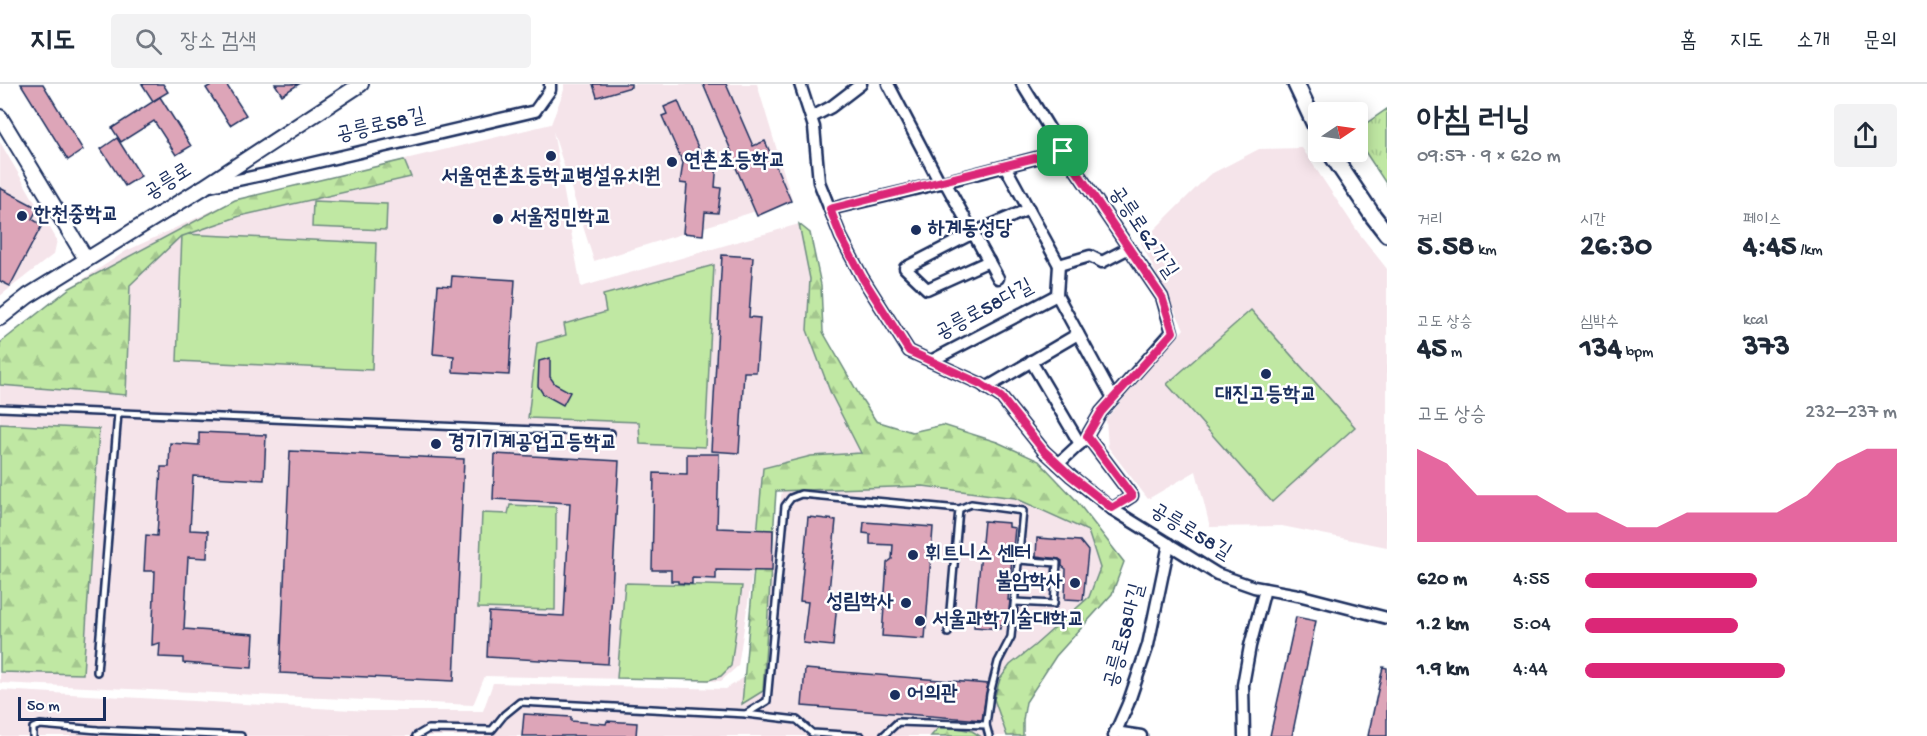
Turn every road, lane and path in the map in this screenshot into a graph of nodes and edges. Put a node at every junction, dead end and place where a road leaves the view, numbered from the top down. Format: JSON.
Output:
{"nodes":[{"id":1,"x":361,"y":84,"type":"edge"},
{"id":2,"x":550,"y":84,"type":"edge"},
{"id":3,"x":800,"y":84,"type":"edge"},
{"id":4,"x":861,"y":84,"type":"edge"},
{"id":5,"x":888,"y":84,"type":"edge"},
{"id":6,"x":1022,"y":84,"type":"edge"},
{"id":7,"x":1296,"y":84,"type":"edge"},
{"id":8,"x":1308,"y":110,"type":"edge"},
{"id":9,"x":0,"y":117,"type":"edge"},
{"id":10,"x":812,"y":117,"type":"junction"},
{"id":11,"x":1063,"y":151,"type":"junction"},
{"id":12,"x":1337,"y":162,"type":"edge"},
{"id":13,"x":1005,"y":166,"type":"junction"},
{"id":14,"x":942,"y":183,"type":"junction"},
{"id":15,"x":204,"y":187,"type":"junction"},
{"id":16,"x":830,"y":209,"type":"junction"},
{"id":17,"x":1029,"y":209,"type":"junction"},
{"id":18,"x":973,"y":233,"type":"junction"},
{"id":19,"x":1387,"y":234,"type":"edge"},
{"id":20,"x":1129,"y":248,"type":"junction"},
{"id":21,"x":86,"y":259,"type":"junction"},
{"id":22,"x":989,"y":261,"type":"junction"},
{"id":23,"x":1059,"y":265,"type":"junction"},
{"id":24,"x":998,"y":278,"type":"dead end"},
{"id":25,"x":1057,"y":295,"type":"junction"},
{"id":26,"x":0,"y":318,"type":"edge"},
{"id":27,"x":1078,"y":334,"type":"junction"},
{"id":28,"x":931,"y":361,"type":"junction"},
{"id":29,"x":1031,"y":362,"type":"junction"},
{"id":30,"x":986,"y":387,"type":"junction"},
{"id":31,"x":1113,"y":398,"type":"junction"},
{"id":32,"x":0,"y":408,"type":"edge"},
{"id":33,"x":118,"y":413,"type":"junction"},
{"id":34,"x":611,"y":433,"type":"dead end"},
{"id":35,"x":1083,"y":440,"type":"junction"},
{"id":36,"x":1058,"y":464,"type":"junction"},
{"id":37,"x":1112,"y":508,"type":"junction"},
{"id":38,"x":959,"y":509,"type":"junction"},
{"id":39,"x":1169,"y":544,"type":"junction"},
{"id":40,"x":1019,"y":560,"type":"junction"},
{"id":41,"x":1265,"y":589,"type":"junction"},
{"id":42,"x":1015,"y":602,"type":"junction"},
{"id":43,"x":1387,"y":618,"type":"edge"},
{"id":44,"x":948,"y":633,"type":"dead end"},
{"id":45,"x":97,"y":672,"type":"dead end"},
{"id":46,"x":746,"y":714,"type":"junction"},
{"id":47,"x":986,"y":725,"type":"junction"},
{"id":48,"x":1114,"y":734,"type":"edge"},
{"id":49,"x":167,"y":735,"type":"edge"},
{"id":50,"x":812,"y":735,"type":"edge"},
{"id":51,"x":33,"y":736,"type":"edge"},
{"id":52,"x":241,"y":736,"type":"edge"},
{"id":53,"x":416,"y":736,"type":"edge"},
{"id":54,"x":861,"y":736,"type":"edge"},
{"id":55,"x":883,"y":736,"type":"edge"},
{"id":56,"x":989,"y":736,"type":"edge"},
{"id":57,"x":1141,"y":736,"type":"edge"},
{"id":58,"x":1245,"y":736,"type":"edge"}],
"edges":[{"from":1,"to":15,"type":"street","name":"공릉로"},
{"from":2,"to":15,"type":"street","name":"공릉로58길"},
{"from":3,"to":10,"type":"street","name":"공릉로58길"},
{"from":4,"to":10,"type":"street"},
{"from":5,"to":14,"type":"street"},
{"from":6,"to":11,"type":"street","name":"공릉로62가길"},
{"from":7,"to":8,"type":"main road"},
{"from":9,"to":21,"type":"street"},
{"from":10,"to":16,"type":"street","name":"공릉로58길"},
{"from":11,"to":13,"type":"street"},
{"from":11,"to":20,"type":"street","name":"공릉로62가길"},
{"from":12,"to":19,"type":"main road"},
{"from":13,"to":14,"type":"street"},
{"from":13,"to":17,"type":"street"},
{"from":14,"to":16,"type":"street"},
{"from":14,"to":18,"type":"street"},
{"from":15,"to":21,"type":"street","name":"공릉로"},
{"from":16,"to":28,"type":"street","name":"공릉로58길"},
{"from":17,"to":18,"type":"street"},
{"from":17,"to":23,"type":"street"},
{"from":18,"to":22,"type":"street"},
{"from":18,"to":22,"type":"street"},
{"from":20,"to":23,"type":"street"},
{"from":20,"to":31,"type":"street","name":"공릉로62가길"},
{"from":21,"to":26,"type":"street","name":"공릉로"},
{"from":22,"to":24,"type":"street"},
{"from":23,"to":25,"type":"street","name":"공릉로58다길"},
{"from":25,"to":27,"type":"street","name":"공릉로58다길"},
{"from":25,"to":28,"type":"street","name":"공릉로58다길"},
{"from":27,"to":29,"type":"street"},
{"from":27,"to":31,"type":"street","name":"공릉로58다길"},
{"from":28,"to":30,"type":"street","name":"공릉로58길"},
{"from":29,"to":30,"type":"street"},
{"from":29,"to":35,"type":"street"},
{"from":30,"to":36,"type":"street","name":"공릉로58길"},
{"from":31,"to":35,"type":"street","name":"공릉로62가길"},
{"from":32,"to":33,"type":"lane"},
{"from":33,"to":34,"type":"lane"},
{"from":33,"to":45,"type":"lane"},
{"from":35,"to":36,"type":"street","name":"공릉로62가길"},
{"from":35,"to":37,"type":"street"},
{"from":36,"to":37,"type":"street","name":"공릉로58길"},
{"from":37,"to":39,"type":"street","name":"공릉로58길"},
{"from":38,"to":40,"type":"lane"},
{"from":38,"to":44,"type":"lane"},
{"from":38,"to":46,"type":"lane"},
{"from":39,"to":41,"type":"street","name":"공릉로58길"},
{"from":39,"to":48,"type":"street","name":"공릉로58마길"},
{"from":40,"to":42,"type":"lane"},
{"from":40,"to":42,"type":"lane"},
{"from":41,"to":43,"type":"street","name":"공릉로58길"},
{"from":41,"to":58,"type":"street"},
{"from":42,"to":47,"type":"lane"},
{"from":46,"to":50,"type":"lane"},
{"from":46,"to":53,"type":"lane"},
{"from":47,"to":55,"type":"lane"},
{"from":47,"to":56,"type":"lane"},
{"from":48,"to":57,"type":"street"},
{"from":49,"to":51,"type":"lane"},
{"from":49,"to":52,"type":"lane"},
{"from":50,"to":54,"type":"lane"}]}
